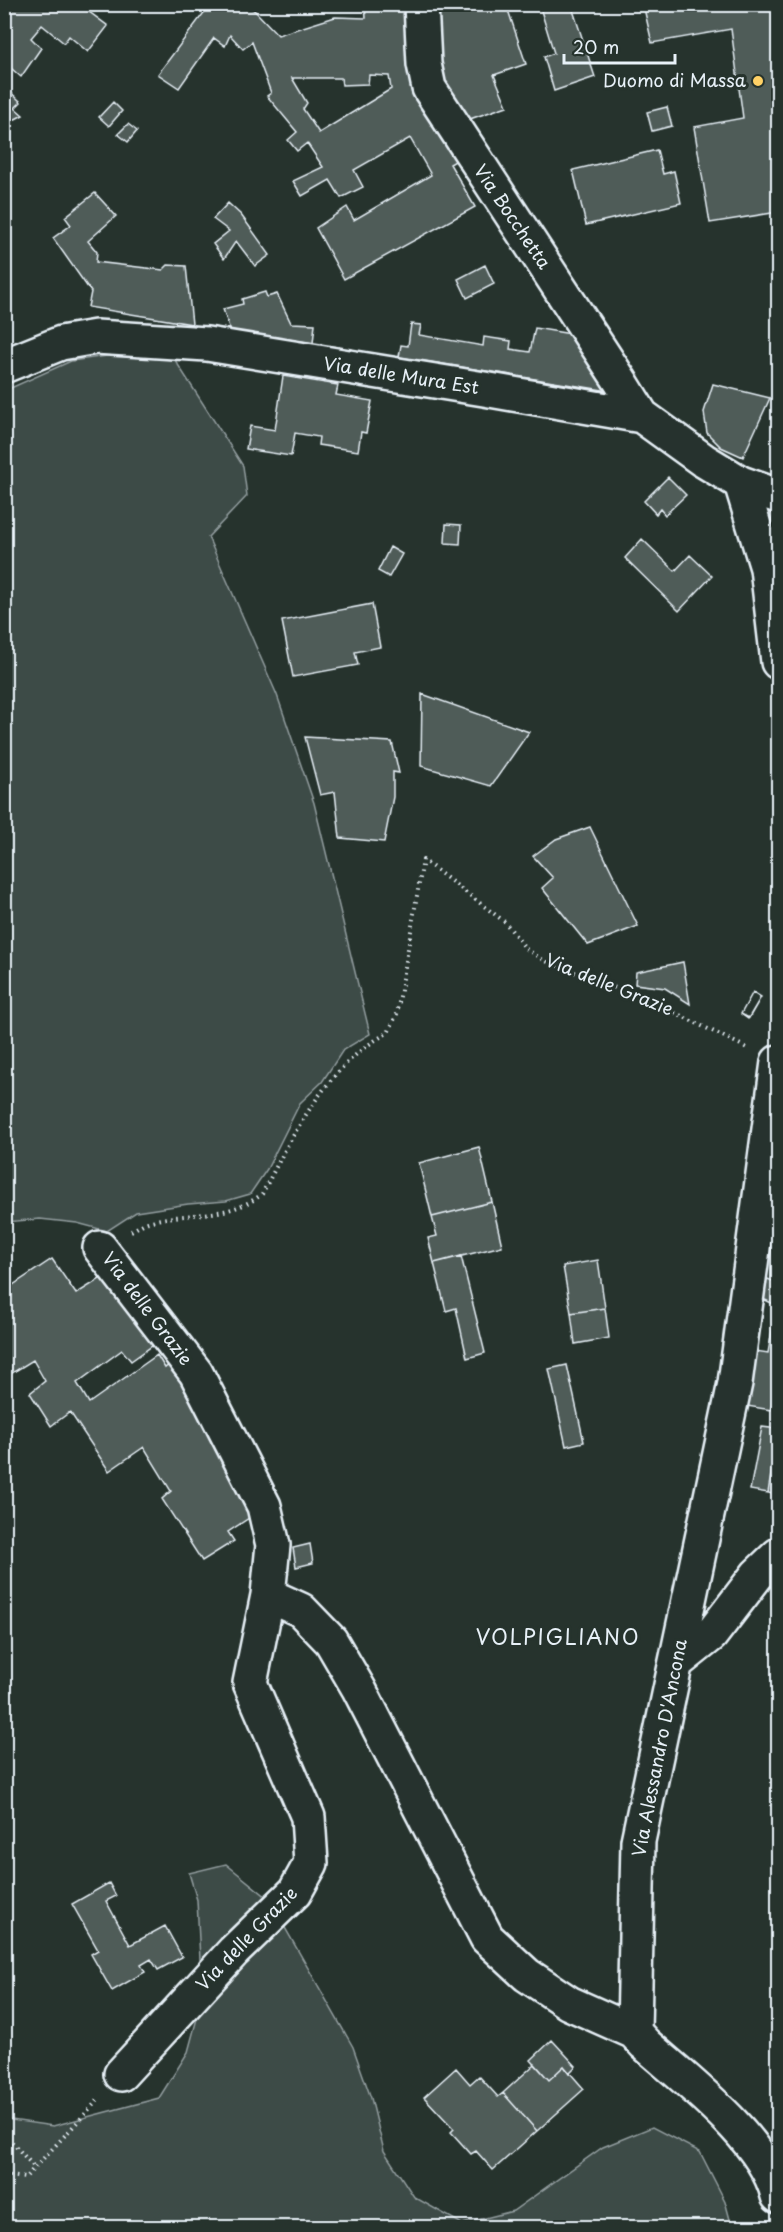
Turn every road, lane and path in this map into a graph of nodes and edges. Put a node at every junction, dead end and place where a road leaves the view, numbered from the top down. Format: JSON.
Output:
{"nodes":[{"id":1,"x":421,"y":4,"type":"edge"},
{"id":2,"x":4,"y":366,"type":"edge"},
{"id":3,"x":642,"y":416,"type":"junction"},
{"id":4,"x":741,"y":483,"type":"junction"},
{"id":5,"x":778,"y":496,"type":"edge"},
{"id":6,"x":778,"y":662,"type":"edge"},
{"id":7,"x":765,"y":1056,"type":"edge"},
{"id":8,"x":100,"y":1248,"type":"joint"},
{"id":9,"x":778,"y":1555,"type":"edge"},
{"id":10,"x":268,"y":1595,"type":"junction"},
{"id":11,"x":676,"y":1663,"type":"junction"},
{"id":12,"x":634,"y":2032,"type":"junction"},
{"id":13,"x":122,"y":2074,"type":"joint"},
{"id":14,"x":4,"y":2133,"type":"edge"},
{"id":15,"x":35,"y":2168,"type":"junction"},
{"id":16,"x":4,"y":2175,"type":"edge"},
{"id":17,"x":778,"y":2196,"type":"edge"}],
"edges":[{"from":1,"to":3,"type":"street","name":"Via Bocchetta"},
{"from":2,"to":3,"type":"street","name":"Via delle Mura Est"},
{"from":3,"to":4,"type":"street","name":"Via delle Mura Est"},
{"from":4,"to":5,"type":"street","name":"Via delle Mura Est"},
{"from":4,"to":6,"type":"street"},
{"from":7,"to":8,"type":"path","name":"Via delle Grazie"},
{"from":7,"to":11,"type":"street","name":"Via Alessandro D'Ancona"},
{"from":8,"to":10,"type":"street","name":"Via delle Grazie"},
{"from":9,"to":11,"type":"street"},
{"from":10,"to":12,"type":"street"},
{"from":10,"to":13,"type":"street","name":"Via delle Grazie"},
{"from":11,"to":12,"type":"street","name":"Via Alessandro D'Ancona"},
{"from":12,"to":17,"type":"street"},
{"from":13,"to":15,"type":"path"},
{"from":14,"to":15,"type":"path"},
{"from":15,"to":16,"type":"path"}]}
